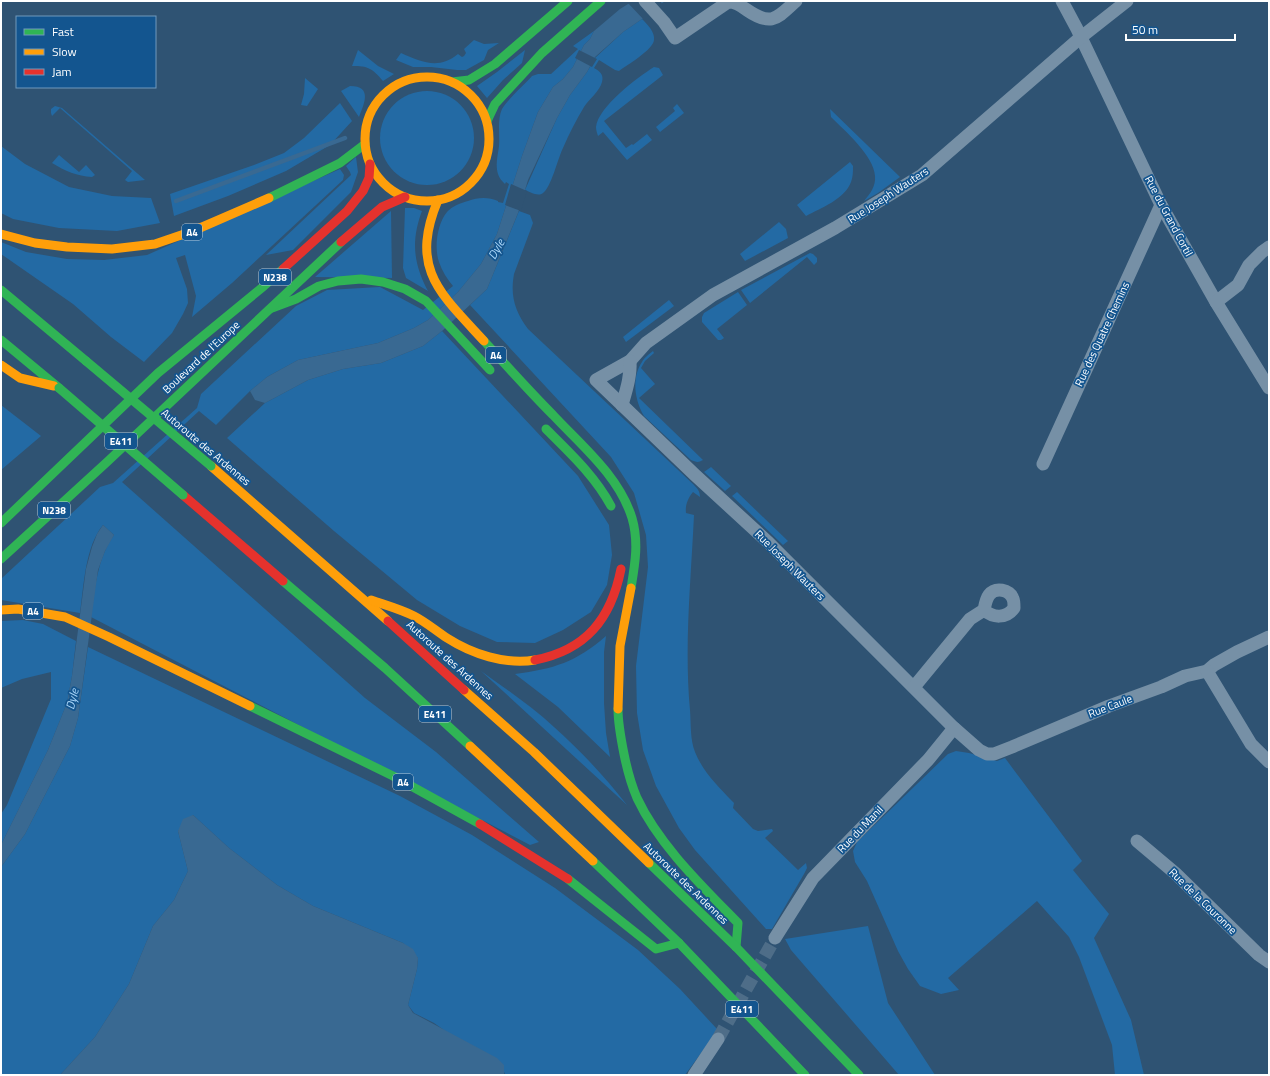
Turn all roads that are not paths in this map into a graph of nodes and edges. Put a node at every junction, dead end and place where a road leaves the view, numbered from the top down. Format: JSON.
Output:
{"nodes":[{"id":1,"x":601,"y":1,"type":"edge"},
{"id":2,"x":644,"y":1,"type":"edge"},
{"id":3,"x":796,"y":1,"type":"edge"},
{"id":4,"x":1062,"y":1,"type":"edge"},
{"id":5,"x":1127,"y":1,"type":"edge"},
{"id":6,"x":567,"y":2,"type":"edge"},
{"id":7,"x":1080,"y":38,"type":"junction"},
{"id":8,"x":452,"y":82,"type":"junction"},
{"id":9,"x":487,"y":121,"type":"junction"},
{"id":10,"x":365,"y":144,"type":"junction"},
{"id":11,"x":370,"y":164,"type":"junction"},
{"id":12,"x":405,"y":197,"type":"junction"},
{"id":13,"x":438,"y":200,"type":"junction"},
{"id":14,"x":1161,"y":205,"type":"junction"},
{"id":15,"x":1,"y":234,"type":"edge"},
{"id":16,"x":1269,"y":247,"type":"edge"},
{"id":17,"x":1,"y":290,"type":"edge"},
{"id":18,"x":1216,"y":302,"type":"junction"},
{"id":19,"x":272,"y":308,"type":"junction"},
{"id":20,"x":1,"y":340,"type":"edge"},
{"id":21,"x":630,"y":361,"type":"junction"},
{"id":22,"x":1,"y":365,"type":"edge"},
{"id":23,"x":498,"y":379,"type":"dead end"},
{"id":24,"x":59,"y":388,"type":"junction"},
{"id":25,"x":1269,"y":388,"type":"edge"},
{"id":26,"x":622,"y":405,"type":"junction"},
{"id":27,"x":542,"y":424,"type":"dead end"},
{"id":28,"x":1043,"y":464,"type":"dead end"},
{"id":29,"x":613,"y":512,"type":"dead end"},
{"id":30,"x":1,"y":523,"type":"edge"},
{"id":31,"x":1,"y":559,"type":"edge"},
{"id":32,"x":622,"y":561,"type":"dead end"},
{"id":33,"x":359,"y":595,"type":"junction"},
{"id":34,"x":1,"y":610,"type":"edge"},
{"id":35,"x":984,"y":610,"type":"dead end"},
{"id":36,"x":1269,"y":637,"type":"edge"},
{"id":37,"x":1207,"y":671,"type":"junction"},
{"id":38,"x":914,"y":687,"type":"junction"},
{"id":39,"x":954,"y":728,"type":"junction"},
{"id":40,"x":1269,"y":762,"type":"edge"},
{"id":41,"x":1137,"y":841,"type":"dead end"},
{"id":42,"x":775,"y":938,"type":"tunnel mouth"},
{"id":43,"x":679,"y":943,"type":"junction"},
{"id":44,"x":736,"y":948,"type":"junction"},
{"id":45,"x":1269,"y":962,"type":"edge"},
{"id":46,"x":718,"y":1039,"type":"tunnel mouth"},
{"id":47,"x":694,"y":1075,"type":"edge"},
{"id":48,"x":805,"y":1075,"type":"edge"},
{"id":49,"x":859,"y":1075,"type":"edge"}],
"edges":[{"from":1,"to":9,"type":"main road"},
{"from":2,"to":3,"type":"street"},
{"from":4,"to":7,"type":"street","name":"Rue du Grand Cortil"},
{"from":5,"to":7,"type":"street","name":"Rue Joseph Wauters"},
{"from":6,"to":8,"type":"main road","name":"Boulevard de l'Europe"},
{"from":7,"to":14,"type":"street","name":"Rue du Grand Cortil"},
{"from":7,"to":21,"type":"street","name":"Rue Joseph Wauters"},
{"from":8,"to":9,"type":"main road","name":"Boulevard de l'Europe"},
{"from":8,"to":10,"type":"main road","name":"Boulevard de l'Europe"},
{"from":9,"to":13,"type":"main road","name":"Boulevard de l'Europe"},
{"from":10,"to":11,"type":"main road","name":"Boulevard de l'Europe"},
{"from":10,"to":15,"type":"main road","number":"A4"},
{"from":11,"to":12,"type":"main road","name":"Boulevard de l'Europe"},
{"from":11,"to":30,"type":"main road","name":"Boulevard de l'Europe","number":"N238"},
{"from":12,"to":13,"type":"main road","name":"Boulevard de l'Europe"},
{"from":12,"to":19,"type":"main road","name":"Boulevard de l'Europe","number":"N238"},
{"from":13,"to":44,"type":"main road","number":"A4"},
{"from":14,"to":18,"type":"street","name":"Rue du Grand Cortil"},
{"from":14,"to":28,"type":"street","name":"Rue des Quatre Chemins"},
{"from":16,"to":18,"type":"street"},
{"from":17,"to":33,"type":"main road","name":"Autoroute des Ardennes","bridge":true},
{"from":18,"to":25,"type":"street","name":"Rue du Grand Cortil"},
{"from":19,"to":23,"type":"main road","number":"A4"},
{"from":19,"to":31,"type":"main road","name":"Boulevard de l'Europe","number":"N238"},
{"from":20,"to":24,"type":"main road","number":"E411"},
{"from":21,"to":26,"type":"street"},
{"from":21,"to":26,"type":"street","name":"Rue Joseph Wauters"},
{"from":22,"to":24,"type":"main road"},
{"from":24,"to":43,"type":"main road","number":"E411","bridge":true},
{"from":26,"to":38,"type":"street","name":"Rue Joseph Wauters"},
{"from":27,"to":29,"type":"main road"},
{"from":32,"to":33,"type":"main road"},
{"from":33,"to":44,"type":"main road","name":"Autoroute des Ardennes"},
{"from":34,"to":43,"type":"main road","number":"A4"},
{"from":35,"to":38,"type":"street"},
{"from":36,"to":37,"type":"street","name":"Rue Caule"},
{"from":37,"to":39,"type":"street","name":"Rue Caule"},
{"from":37,"to":40,"type":"street"},
{"from":38,"to":39,"type":"street","name":"Rue Joseph Wauters"},
{"from":39,"to":42,"type":"street","name":"Rue du Manil"},
{"from":41,"to":45,"type":"street","name":"Rue de la Couronne"},
{"from":43,"to":48,"type":"main road","number":"E411"},
{"from":44,"to":49,"type":"main road","name":"Autoroute des Ardennes"},
{"from":46,"to":47,"type":"street"}]}
